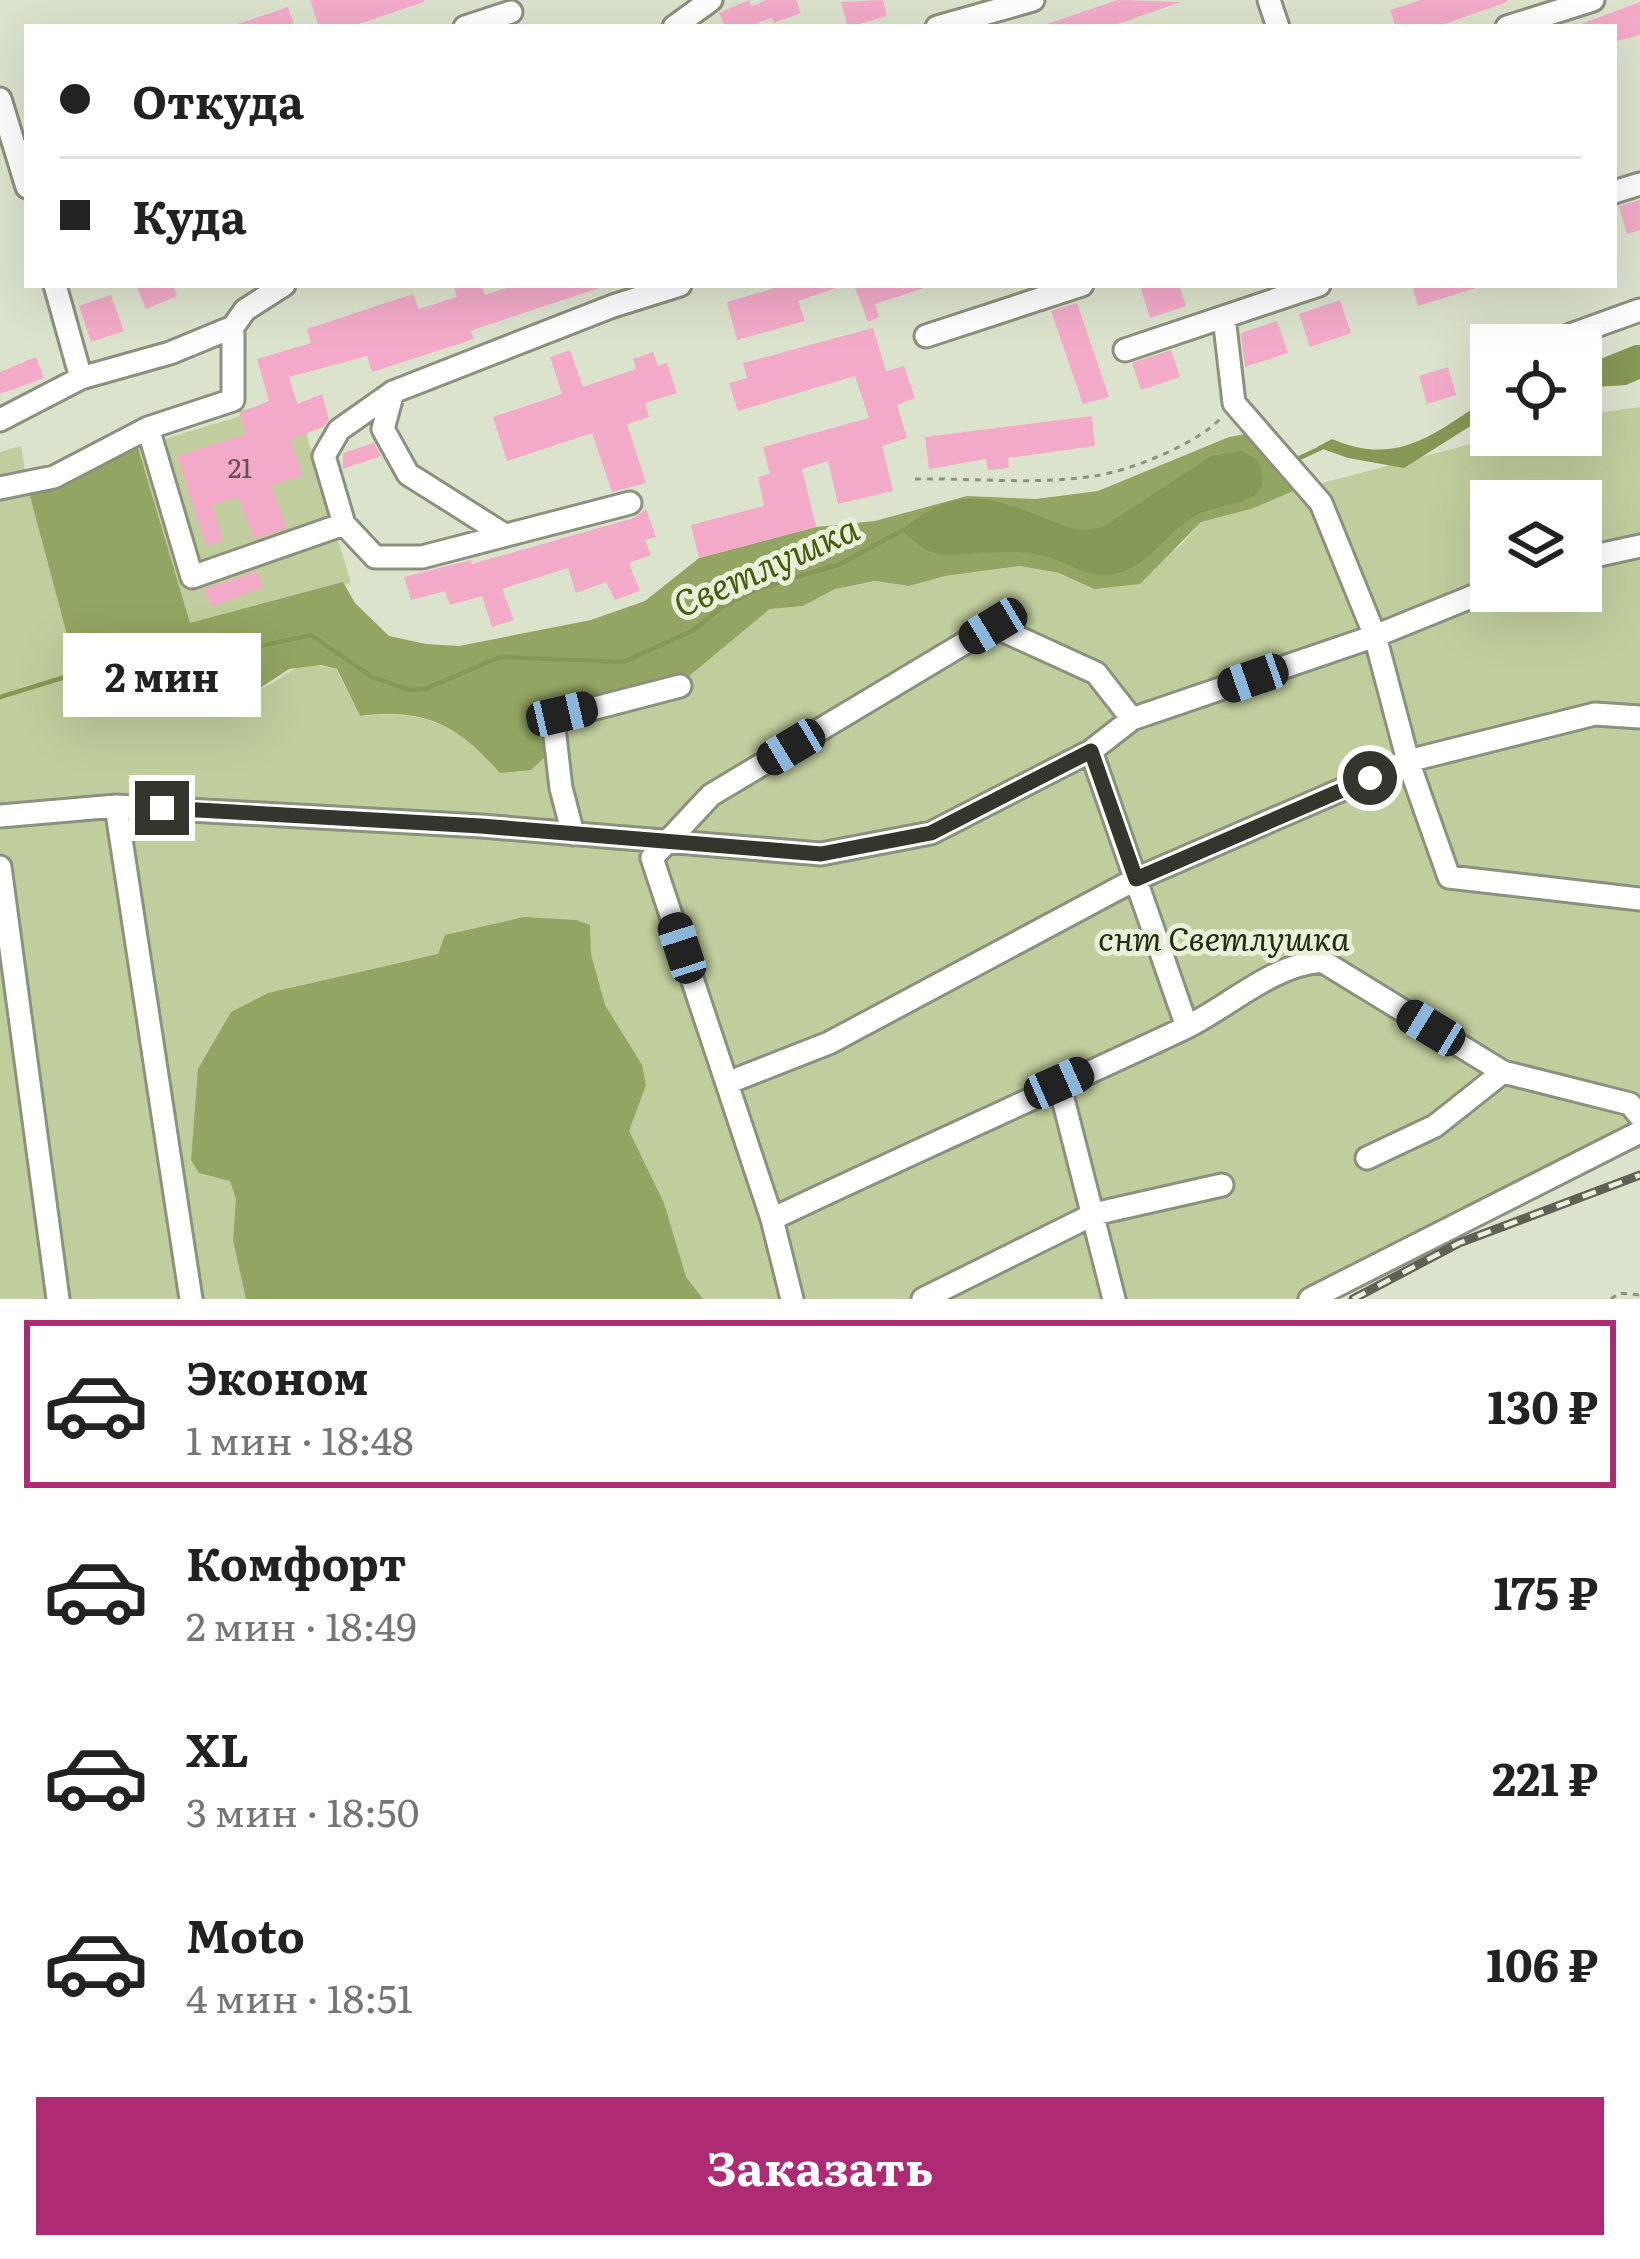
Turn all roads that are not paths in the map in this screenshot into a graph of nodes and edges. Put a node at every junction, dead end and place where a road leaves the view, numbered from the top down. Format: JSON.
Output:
{"nodes":[{"id":1,"x":711,"y":0,"type":"edge"},
{"id":2,"x":1033,"y":0,"type":"edge"},
{"id":3,"x":1593,"y":0,"type":"edge"},
{"id":4,"x":512,"y":13,"type":"edge"},
{"id":5,"x":475,"y":24,"type":"edge"},
{"id":6,"x":678,"y":24,"type":"edge"},
{"id":7,"x":948,"y":24,"type":"edge"},
{"id":8,"x":1517,"y":24,"type":"edge"},
{"id":9,"x":0,"y":99,"type":"edge"},
{"id":10,"x":24,"y":172,"type":"edge"},
{"id":11,"x":56,"y":288,"type":"edge"},
{"id":12,"x":279,"y":288,"type":"edge"},
{"id":13,"x":1073,"y":288,"type":"edge"},
{"id":14,"x":1310,"y":288,"type":"edge"},
{"id":15,"x":633,"y":292,"type":"edge"},
{"id":16,"x":1640,"y":310,"type":"edge"},
{"id":17,"x":1224,"y":317,"type":"junction"},
{"id":18,"x":1602,"y":324,"type":"edge"},
{"id":19,"x":233,"y":327,"type":"junction"},
{"id":20,"x":926,"y":336,"type":"dead end"},
{"id":21,"x":1125,"y":350,"type":"dead end"},
{"id":22,"x":82,"y":378,"type":"junction"},
{"id":23,"x":393,"y":392,"type":"junction"},
{"id":24,"x":0,"y":420,"type":"edge"},
{"id":25,"x":148,"y":428,"type":"junction"},
{"id":26,"x":0,"y":488,"type":"edge"},
{"id":27,"x":629,"y":503,"type":"dead end"},
{"id":28,"x":344,"y":524,"type":"junction"},
{"id":29,"x":502,"y":534,"type":"junction"},
{"id":30,"x":1640,"y":546,"type":"edge"},
{"id":31,"x":1602,"y":554,"type":"edge"},
{"id":32,"x":1470,"y":598,"type":"edge"},
{"id":33,"x":1375,"y":636,"type":"junction"},
{"id":34,"x":680,"y":686,"type":"dead end"},
{"id":35,"x":1640,"y":718,"type":"edge"},
{"id":36,"x":1132,"y":719,"type":"junction"},
{"id":37,"x":1091,"y":751,"type":"junction"},
{"id":38,"x":1408,"y":761,"type":"junction"},
{"id":39,"x":116,"y":806,"type":"junction"},
{"id":40,"x":0,"y":816,"type":"edge"},
{"id":41,"x":573,"y":835,"type":"junction"},
{"id":42,"x":667,"y":843,"type":"junction"},
{"id":43,"x":0,"y":868,"type":"edge"},
{"id":44,"x":1136,"y":879,"type":"junction"},
{"id":45,"x":1640,"y":899,"type":"edge"},
{"id":46,"x":1187,"y":1027,"type":"junction"},
{"id":47,"x":1503,"y":1072,"type":"junction"},
{"id":48,"x":728,"y":1083,"type":"junction"},
{"id":49,"x":1059,"y":1083,"type":"junction"},
{"id":50,"x":1640,"y":1116,"type":"edge"},
{"id":51,"x":1640,"y":1132,"type":"edge"},
{"id":52,"x":1367,"y":1158,"type":"dead end"},
{"id":53,"x":1222,"y":1185,"type":"dead end"},
{"id":54,"x":1094,"y":1214,"type":"junction"},
{"id":55,"x":772,"y":1219,"type":"junction"},
{"id":56,"x":58,"y":1299,"type":"edge"},
{"id":57,"x":191,"y":1299,"type":"edge"},
{"id":58,"x":792,"y":1299,"type":"edge"},
{"id":59,"x":923,"y":1299,"type":"edge"},
{"id":60,"x":1114,"y":1299,"type":"edge"},
{"id":61,"x":1310,"y":1299,"type":"edge"}],
"edges":[{"from":1,"to":6,"type":"street"},
{"from":2,"to":7,"type":"street"},
{"from":3,"to":8,"type":"street"},
{"from":4,"to":5,"type":"street"},
{"from":9,"to":10,"type":"street"},
{"from":11,"to":22,"type":"street"},
{"from":12,"to":19,"type":"street"},
{"from":13,"to":20,"type":"street"},
{"from":14,"to":17,"type":"street"},
{"from":15,"to":23,"type":"street"},
{"from":16,"to":18,"type":"street"},
{"from":17,"to":21,"type":"street"},
{"from":17,"to":33,"type":"street"},
{"from":19,"to":22,"type":"street"},
{"from":19,"to":25,"type":"street"},
{"from":22,"to":24,"type":"street"},
{"from":23,"to":28,"type":"street"},
{"from":23,"to":29,"type":"street"},
{"from":25,"to":26,"type":"street"},
{"from":25,"to":28,"type":"street"},
{"from":27,"to":29,"type":"street"},
{"from":28,"to":29,"type":"street"},
{"from":30,"to":31,"type":"street"},
{"from":32,"to":33,"type":"street"},
{"from":33,"to":36,"type":"street"},
{"from":33,"to":38,"type":"street"},
{"from":34,"to":41,"type":"street"},
{"from":35,"to":38,"type":"street"},
{"from":36,"to":37,"type":"street"},
{"from":36,"to":42,"type":"street"},
{"from":37,"to":42,"type":"street"},
{"from":37,"to":44,"type":"street"},
{"from":38,"to":44,"type":"street"},
{"from":38,"to":45,"type":"street"},
{"from":39,"to":40,"type":"street"},
{"from":39,"to":41,"type":"street"},
{"from":39,"to":57,"type":"street"},
{"from":41,"to":42,"type":"street"},
{"from":42,"to":48,"type":"street"},
{"from":43,"to":56,"type":"street"},
{"from":44,"to":46,"type":"street"},
{"from":44,"to":48,"type":"street"},
{"from":46,"to":47,"type":"street"},
{"from":46,"to":49,"type":"street"},
{"from":47,"to":50,"type":"street"},
{"from":47,"to":52,"type":"street"},
{"from":48,"to":55,"type":"street"},
{"from":49,"to":54,"type":"street"},
{"from":49,"to":55,"type":"street"},
{"from":51,"to":61,"type":"street"},
{"from":53,"to":54,"type":"street"},
{"from":54,"to":59,"type":"street"},
{"from":54,"to":60,"type":"street"},
{"from":55,"to":58,"type":"street"}]}
